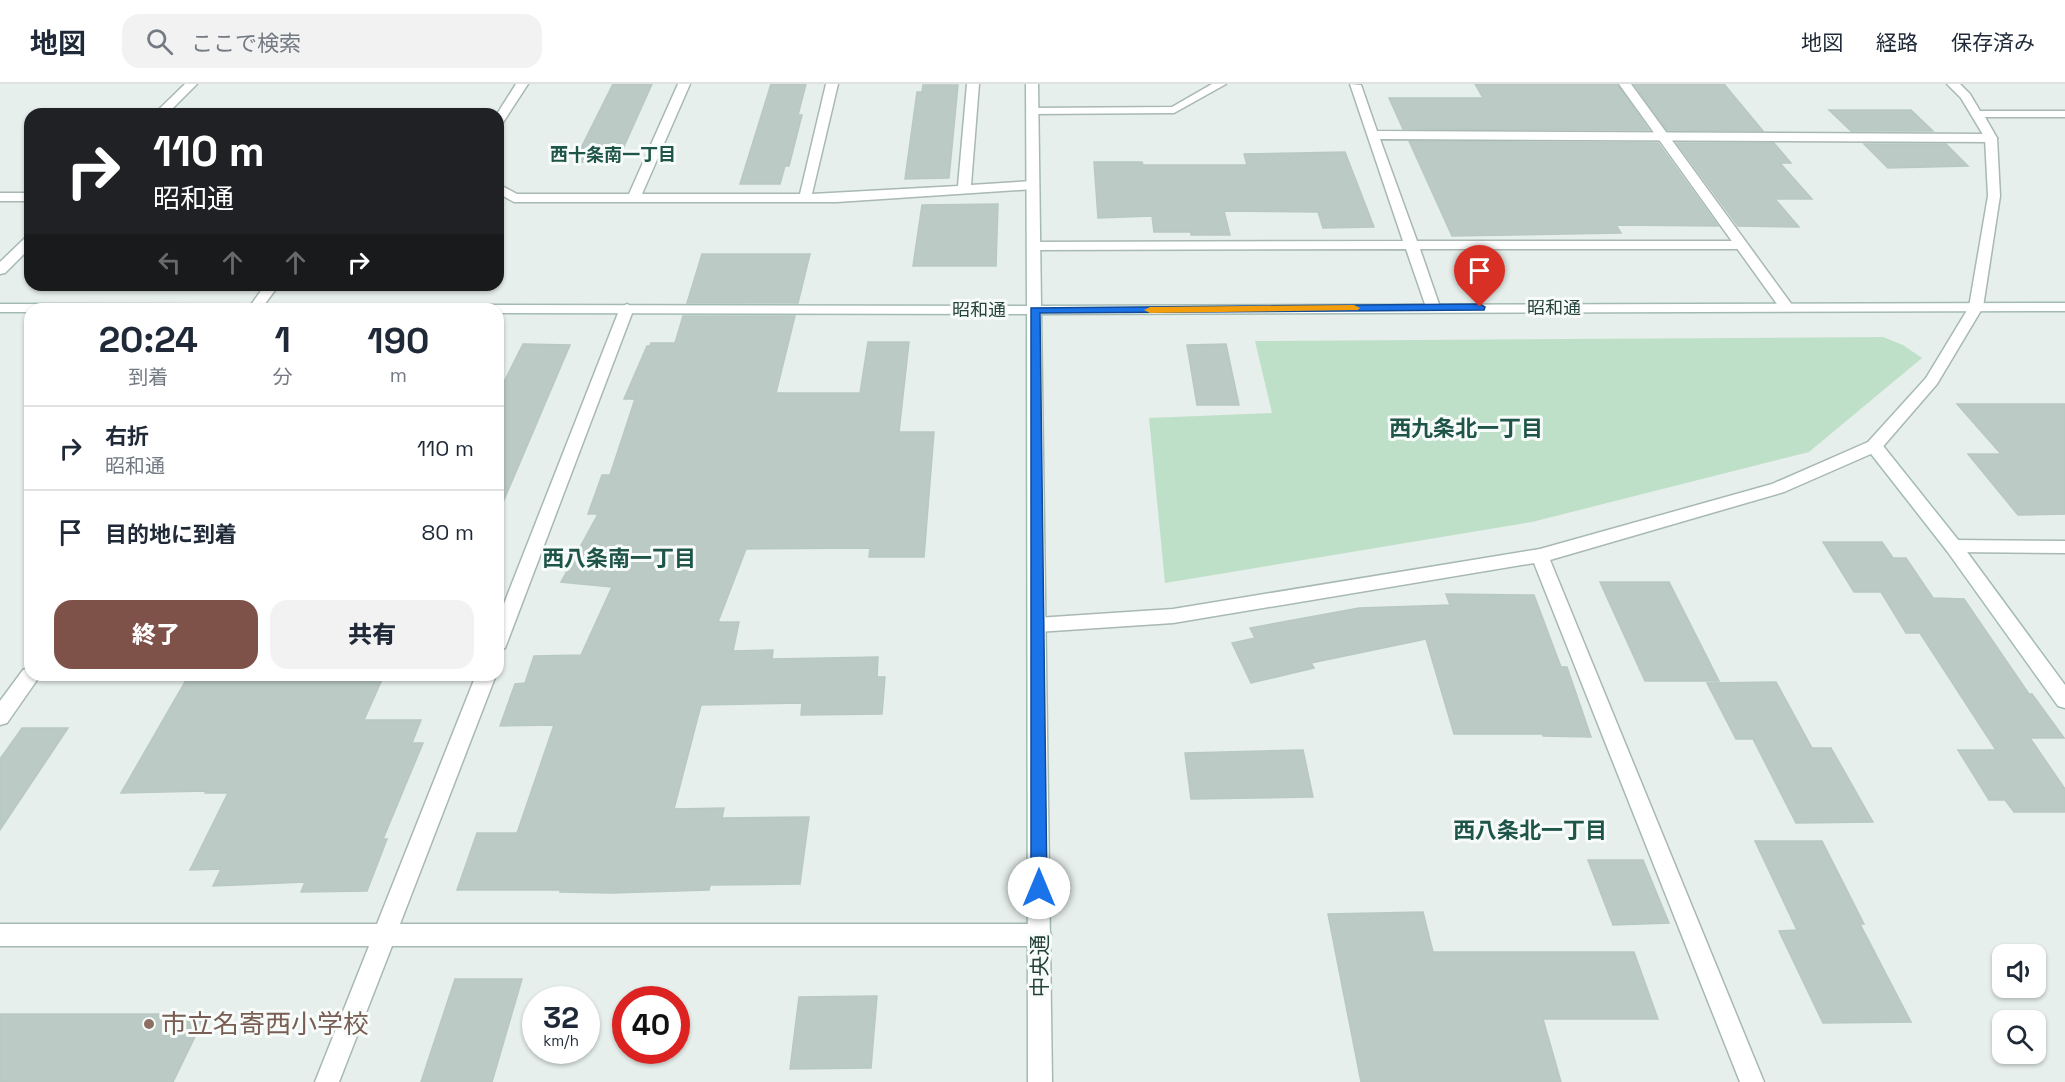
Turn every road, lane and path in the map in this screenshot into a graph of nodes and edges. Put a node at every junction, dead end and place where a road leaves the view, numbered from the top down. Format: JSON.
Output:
{"nodes":[{"id":1,"x":190,"y":84,"type":"edge"},
{"id":2,"x":522,"y":84,"type":"edge"},
{"id":3,"x":684,"y":84,"type":"edge"},
{"id":4,"x":832,"y":84,"type":"edge"},
{"id":5,"x":973,"y":84,"type":"edge"},
{"id":6,"x":1032,"y":84,"type":"edge"},
{"id":7,"x":1220,"y":84,"type":"edge"},
{"id":8,"x":1625,"y":84,"type":"edge"},
{"id":9,"x":1953,"y":84,"type":"edge"},
{"id":10,"x":1355,"y":85,"type":"edge"},
{"id":11,"x":166,"y":108,"type":"edge"},
{"id":12,"x":1033,"y":111,"type":"junction"},
{"id":13,"x":504,"y":112,"type":"edge"},
{"id":14,"x":1977,"y":114,"type":"junction"},
{"id":15,"x":2065,"y":114,"type":"edge"},
{"id":16,"x":1372,"y":135,"type":"junction"},
{"id":17,"x":1663,"y":136,"type":"junction"},
{"id":18,"x":1992,"y":138,"type":"junction"},
{"id":19,"x":1033,"y":185,"type":"junction"},
{"id":20,"x":964,"y":189,"type":"junction"},
{"id":21,"x":504,"y":192,"type":"edge"},
{"id":22,"x":0,"y":197,"type":"edge"},
{"id":23,"x":24,"y":197,"type":"edge"},
{"id":24,"x":634,"y":198,"type":"junction"},
{"id":25,"x":805,"y":198,"type":"junction"},
{"id":26,"x":1411,"y":245,"type":"junction"},
{"id":27,"x":1741,"y":245,"type":"junction"},
{"id":28,"x":1034,"y":246,"type":"junction"},
{"id":29,"x":24,"y":247,"type":"edge"},
{"id":30,"x":0,"y":270,"type":"edge"},
{"id":31,"x":267,"y":291,"type":"edge"},
{"id":32,"x":258,"y":303,"type":"edge"},
{"id":33,"x":1433,"y":307,"type":"junction"},
{"id":34,"x":1976,"y":307,"type":"junction"},
{"id":35,"x":2065,"y":307,"type":"edge"},
{"id":36,"x":0,"y":308,"type":"edge"},
{"id":37,"x":24,"y":308,"type":"edge"},
{"id":38,"x":504,"y":308,"type":"edge"},
{"id":39,"x":627,"y":308,"type":"junction"},
{"id":40,"x":1787,"y":308,"type":"junction"},
{"id":41,"x":1034,"y":310,"type":"junction"},
{"id":42,"x":1874,"y":446,"type":"junction"},
{"id":43,"x":1953,"y":546,"type":"junction"},
{"id":44,"x":2065,"y":547,"type":"edge"},
{"id":45,"x":1540,"y":556,"type":"junction"},
{"id":46,"x":1037,"y":626,"type":"junction"},
{"id":47,"x":504,"y":627,"type":"edge"},
{"id":48,"x":26,"y":681,"type":"edge"},
{"id":49,"x":484,"y":681,"type":"edge"},
{"id":50,"x":2065,"y":700,"type":"edge"},
{"id":51,"x":0,"y":717,"type":"edge"},
{"id":52,"x":0,"y":935,"type":"edge"},
{"id":53,"x":385,"y":935,"type":"junction"},
{"id":54,"x":1040,"y":936,"type":"junction"},
{"id":55,"x":327,"y":1082,"type":"edge"},
{"id":56,"x":1040,"y":1082,"type":"edge"},
{"id":57,"x":1752,"y":1082,"type":"edge"}],
"edges":[{"from":1,"to":11,"type":"street"},
{"from":2,"to":13,"type":"street"},
{"from":3,"to":24,"type":"street"},
{"from":4,"to":25,"type":"street"},
{"from":5,"to":20,"type":"street"},
{"from":6,"to":12,"type":"street","name":"中央通"},
{"from":7,"to":12,"type":"street"},
{"from":8,"to":17,"type":"street"},
{"from":9,"to":14,"type":"street"},
{"from":10,"to":16,"type":"street"},
{"from":12,"to":19,"type":"street","name":"中央通"},
{"from":14,"to":15,"type":"street"},
{"from":14,"to":18,"type":"street"},
{"from":16,"to":17,"type":"street"},
{"from":16,"to":26,"type":"street"},
{"from":17,"to":18,"type":"street"},
{"from":17,"to":27,"type":"street"},
{"from":18,"to":34,"type":"street"},
{"from":19,"to":20,"type":"street"},
{"from":19,"to":28,"type":"street","name":"中央通"},
{"from":20,"to":25,"type":"street"},
{"from":21,"to":24,"type":"street"},
{"from":22,"to":23,"type":"street"},
{"from":24,"to":25,"type":"street"},
{"from":26,"to":27,"type":"street"},
{"from":26,"to":28,"type":"street"},
{"from":26,"to":33,"type":"street"},
{"from":27,"to":40,"type":"street"},
{"from":28,"to":41,"type":"street","name":"中央通"},
{"from":29,"to":30,"type":"street"},
{"from":31,"to":32,"type":"street"},
{"from":33,"to":40,"type":"street","name":"昭和通"},
{"from":33,"to":41,"type":"street","name":"昭和通"},
{"from":34,"to":35,"type":"street","name":"昭和通"},
{"from":34,"to":40,"type":"street","name":"昭和通"},
{"from":34,"to":42,"type":"street"},
{"from":36,"to":37,"type":"street","name":"昭和通"},
{"from":38,"to":39,"type":"street","name":"昭和通"},
{"from":39,"to":41,"type":"street","name":"昭和通"},
{"from":39,"to":47,"type":"street"},
{"from":41,"to":46,"type":"street","name":"中央通"},
{"from":42,"to":43,"type":"street"},
{"from":42,"to":45,"type":"street"},
{"from":43,"to":44,"type":"street"},
{"from":43,"to":50,"type":"street"},
{"from":45,"to":46,"type":"street"},
{"from":45,"to":57,"type":"street"},
{"from":46,"to":54,"type":"street","name":"中央通"},
{"from":48,"to":51,"type":"street"},
{"from":49,"to":53,"type":"street"},
{"from":52,"to":53,"type":"street"},
{"from":53,"to":54,"type":"street"},
{"from":53,"to":55,"type":"street"},
{"from":54,"to":56,"type":"street","name":"中央通"}]}
